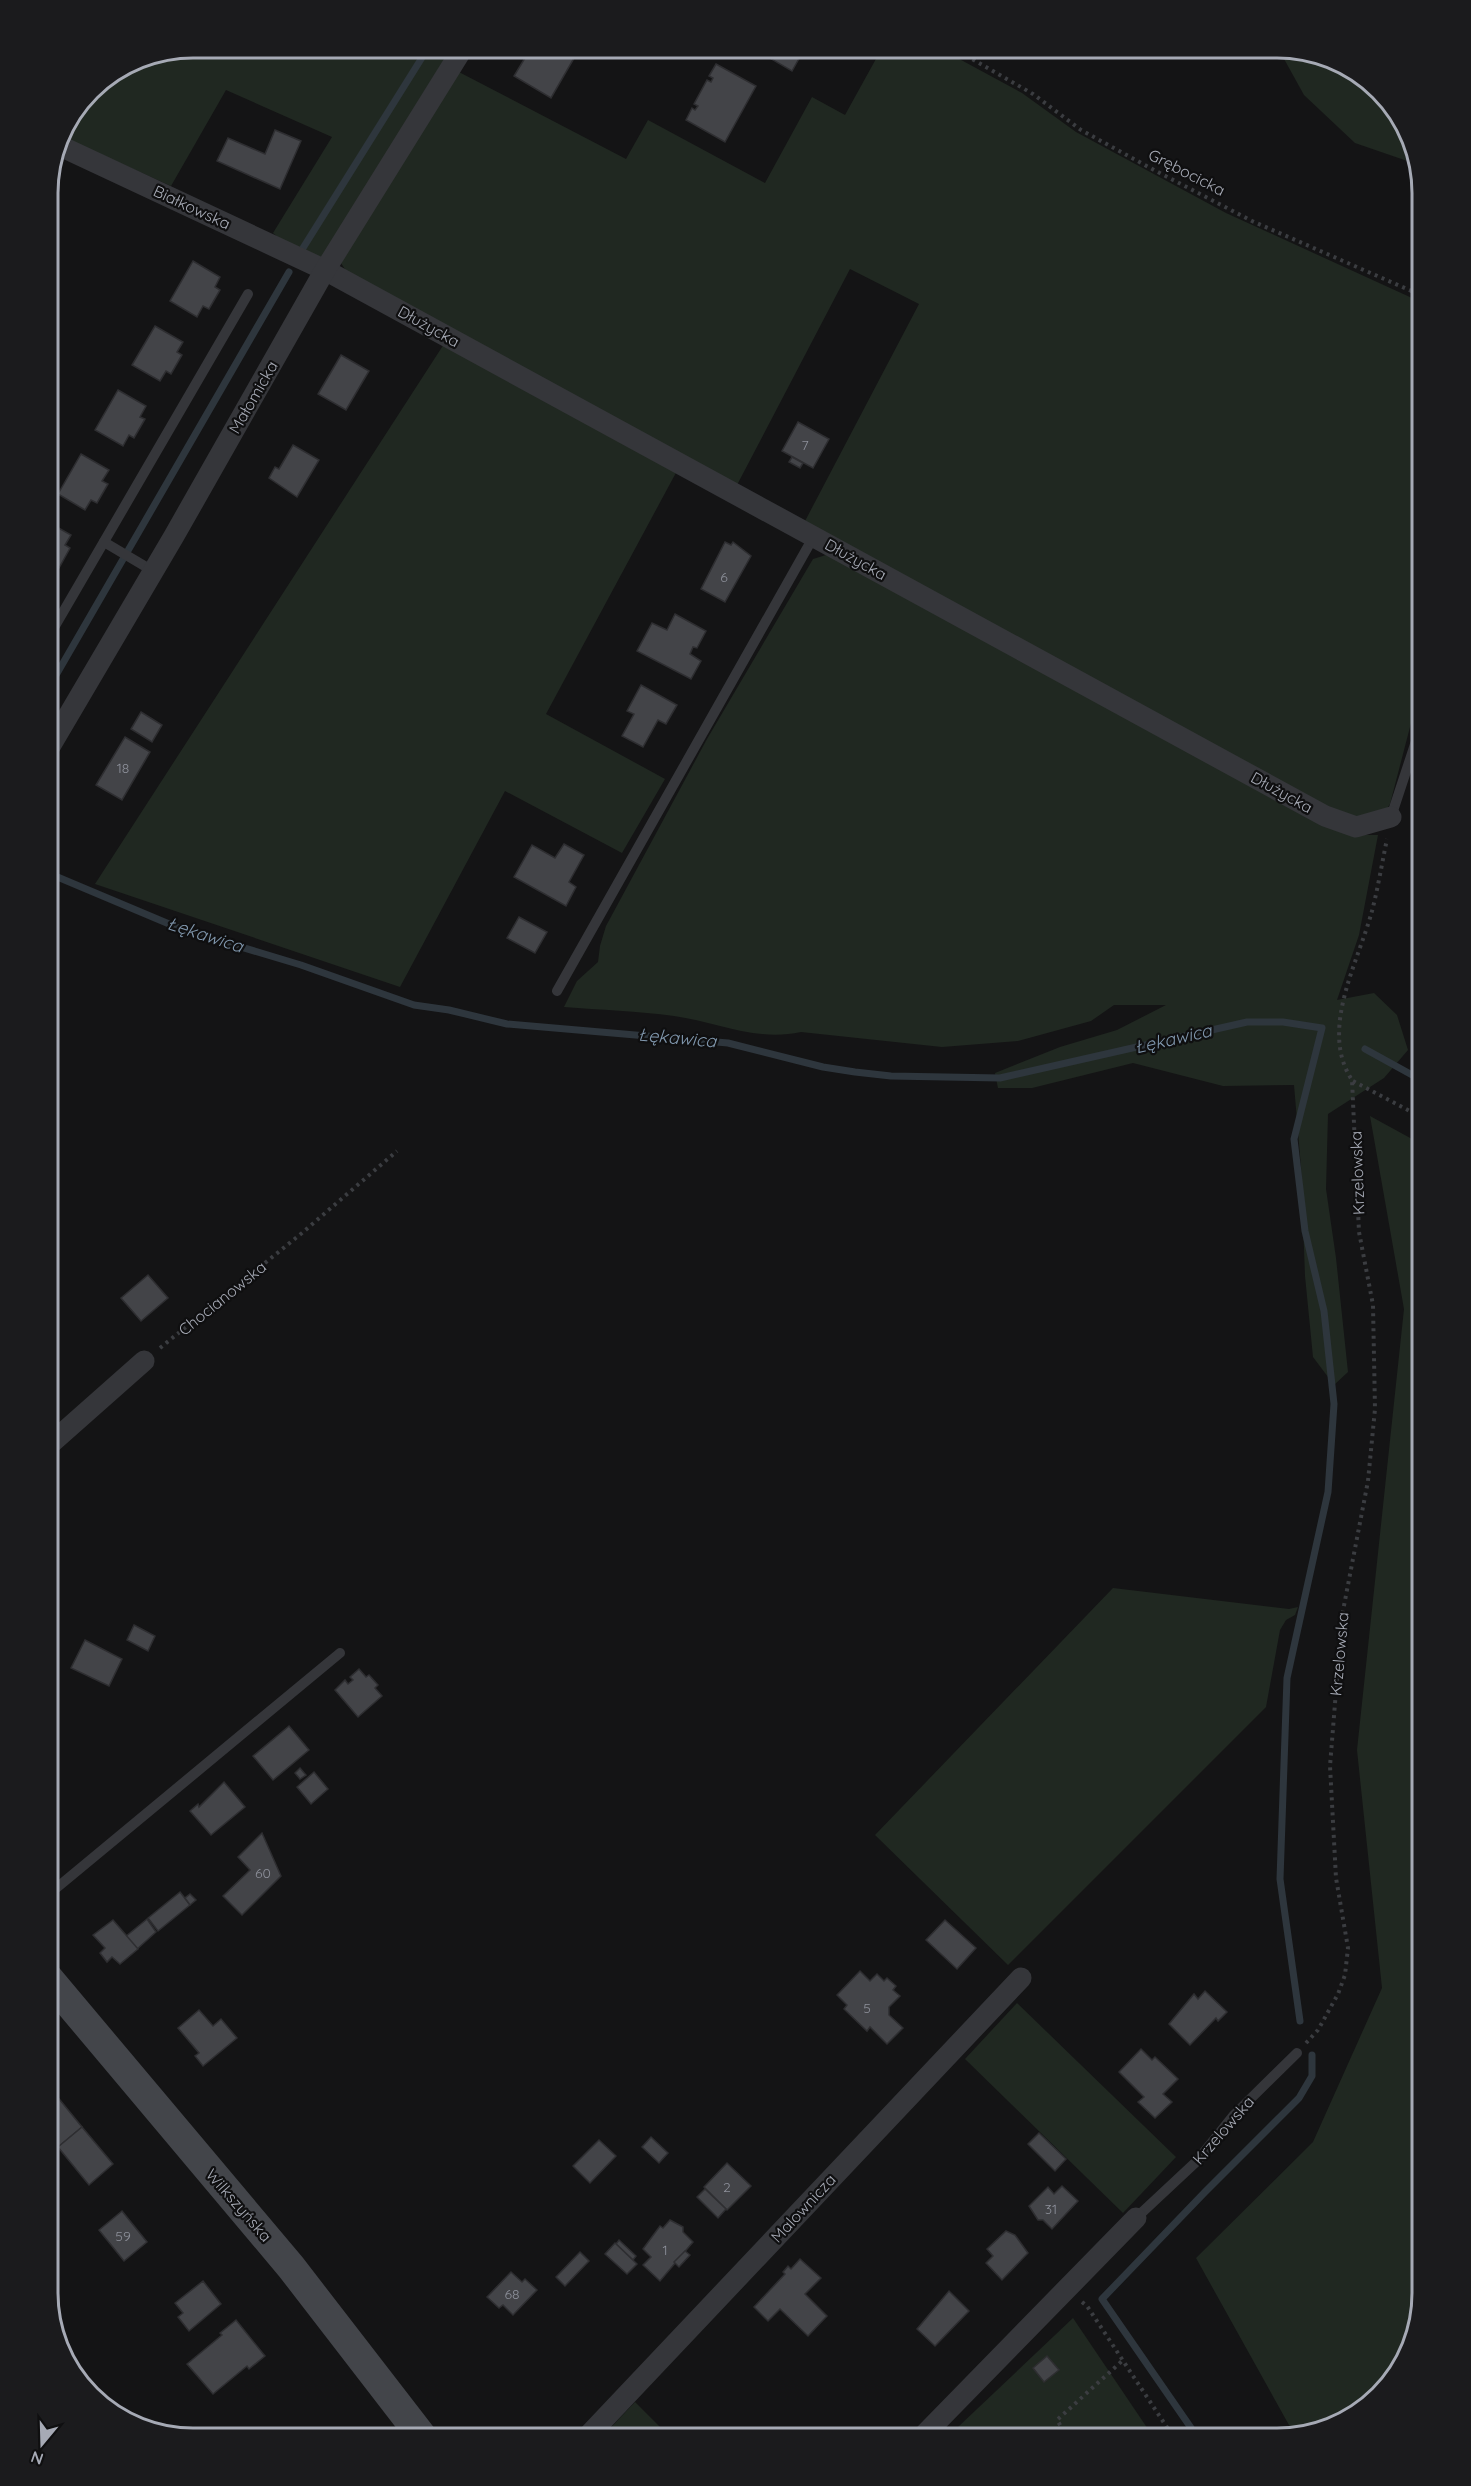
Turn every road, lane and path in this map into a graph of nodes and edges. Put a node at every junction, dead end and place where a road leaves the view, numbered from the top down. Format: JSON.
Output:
{"nodes":[{"id":1,"x":456,"y":59,"type":"edge"},
{"id":2,"x":972,"y":59,"type":"edge"},
{"id":3,"x":67,"y":149,"type":"edge"},
{"id":4,"x":325,"y":270,"type":"junction"},
{"id":5,"x":1412,"y":291,"type":"edge"},
{"id":6,"x":248,"y":294,"type":"dead end"},
{"id":7,"x":814,"y":536,"type":"junction"},
{"id":8,"x":107,"y":544,"type":"junction"},
{"id":9,"x":146,"y":567,"type":"junction"},
{"id":10,"x":59,"y":621,"type":"edge"},
{"id":11,"x":59,"y":730,"type":"edge"},
{"id":12,"x":1412,"y":754,"type":"edge"},
{"id":13,"x":1391,"y":818,"type":"junction"},
{"id":14,"x":557,"y":991,"type":"dead end"},
{"id":15,"x":1352,"y":1080,"type":"junction"},
{"id":16,"x":1412,"y":1112,"type":"edge"},
{"id":17,"x":397,"y":1151,"type":"dead end"},
{"id":18,"x":144,"y":1361,"type":"joint"},
{"id":19,"x":58,"y":1437,"type":"edge"},
{"id":20,"x":340,"y":1653,"type":"dead end"},
{"id":21,"x":58,"y":1887,"type":"edge"},
{"id":22,"x":1021,"y":1978,"type":"dead end"},
{"id":23,"x":58,"y":1990,"type":"edge"},
{"id":24,"x":1297,"y":2053,"type":"joint"},
{"id":25,"x":1136,"y":2218,"type":"joint"},
{"id":26,"x":1063,"y":2292,"type":"junction"},
{"id":27,"x":1122,"y":2361,"type":"junction"},
{"id":28,"x":415,"y":2427,"type":"edge"},
{"id":29,"x":596,"y":2427,"type":"edge"},
{"id":30,"x":931,"y":2428,"type":"edge"},
{"id":31,"x":1062,"y":2428,"type":"edge"},
{"id":32,"x":1167,"y":2428,"type":"edge"}],
"edges":[{"from":1,"to":4,"type":"street","name":"Małomicka"},
{"from":2,"to":5,"type":"path","name":"Grębocicka"},
{"from":3,"to":4,"type":"street","name":"Białkowska"},
{"from":4,"to":7,"type":"street","name":"Dłużycka"},
{"from":4,"to":9,"type":"street","name":"Małomicka"},
{"from":6,"to":8,"type":"lane"},
{"from":7,"to":13,"type":"street","name":"Dłużycka"},
{"from":7,"to":14,"type":"lane"},
{"from":8,"to":9,"type":"lane"},
{"from":8,"to":10,"type":"lane"},
{"from":9,"to":11,"type":"street","name":"Małomicka"},
{"from":12,"to":13,"type":"lane"},
{"from":13,"to":15,"type":"path","name":"Krzelowska"},
{"from":15,"to":16,"type":"path"},
{"from":15,"to":24,"type":"path","name":"Krzelowska"},
{"from":17,"to":18,"type":"path","name":"Chocianowska"},
{"from":18,"to":19,"type":"street"},
{"from":20,"to":21,"type":"lane"},
{"from":22,"to":29,"type":"street","name":"Malownicza"},
{"from":23,"to":28,"type":"street","name":"Wilkszyńska"},
{"from":24,"to":25,"type":"lane","name":"Krzelowska"},
{"from":25,"to":26,"type":"street","name":"Krzelowska"},
{"from":26,"to":27,"type":"path"},
{"from":26,"to":30,"type":"street","name":"Krzelowska"},
{"from":27,"to":31,"type":"path"},
{"from":27,"to":32,"type":"path"}]}
